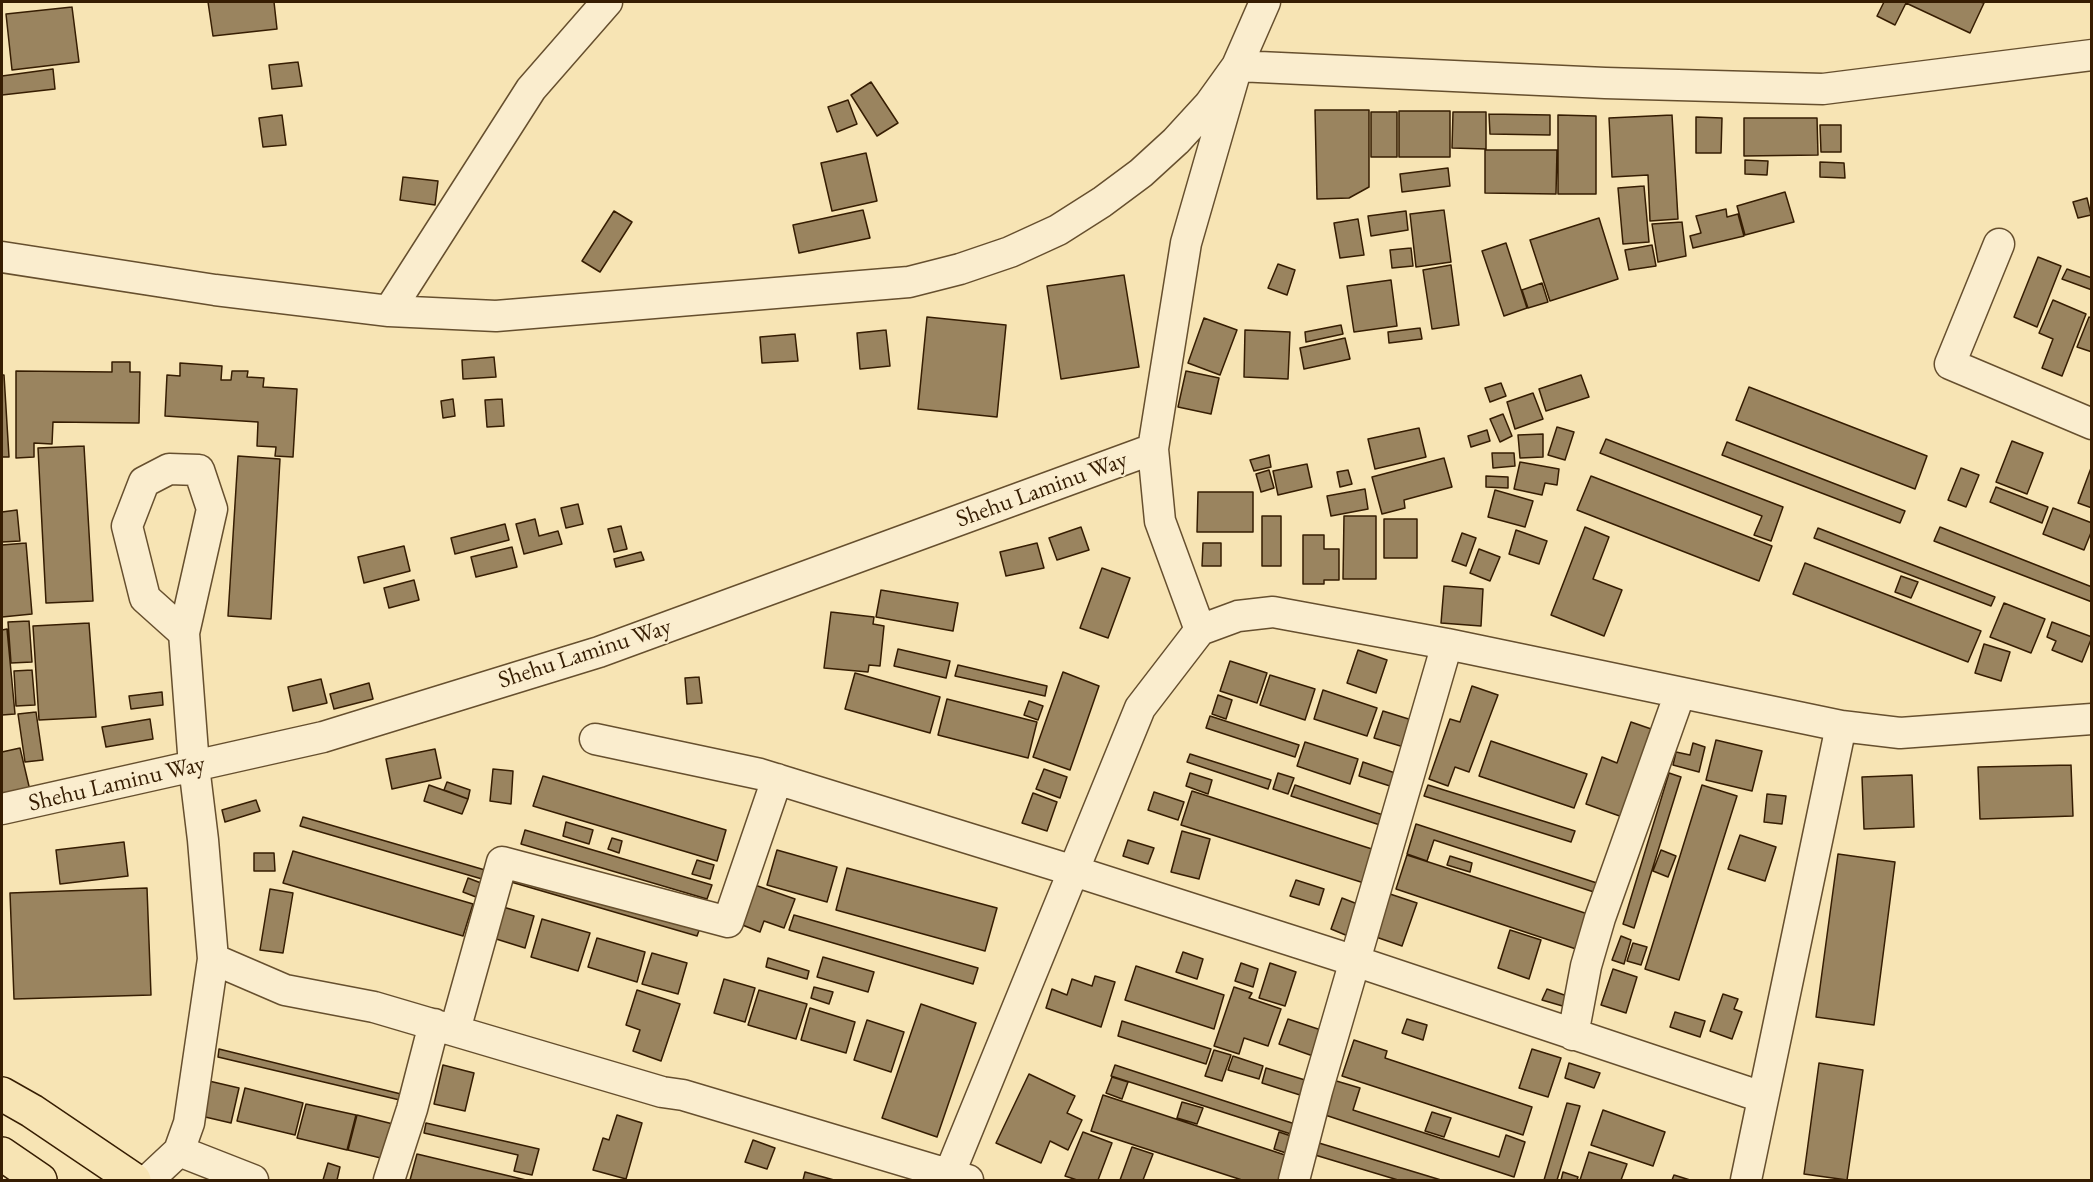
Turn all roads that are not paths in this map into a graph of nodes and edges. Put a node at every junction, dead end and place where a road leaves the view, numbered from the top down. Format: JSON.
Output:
{"nodes":[{"id":1,"x":606,"y":2,"type":"edge"},
{"id":2,"x":1265,"y":2,"type":"edge"},
{"id":3,"x":2091,"y":54,"type":"edge"},
{"id":4,"x":1237,"y":66,"type":"junction"},
{"id":5,"x":1999,"y":244,"type":"dead end"},
{"id":6,"x":2,"y":257,"type":"edge"},
{"id":7,"x":389,"y":311,"type":"junction"},
{"id":8,"x":2091,"y":424,"type":"edge"},
{"id":9,"x":1153,"y":449,"type":"junction"},
{"id":10,"x":1200,"y":630,"type":"junction"},
{"id":11,"x":184,"y":633,"type":"junction"},
{"id":12,"x":1447,"y":644,"type":"junction"},
{"id":13,"x":1680,"y":693,"type":"junction"},
{"id":14,"x":2091,"y":719,"type":"edge"},
{"id":15,"x":1841,"y":726,"type":"junction"},
{"id":16,"x":595,"y":739,"type":"dead end"},
{"id":17,"x":194,"y":766,"type":"junction"},
{"id":18,"x":777,"y":779,"type":"junction"},
{"id":19,"x":2,"y":809,"type":"edge"},
{"id":20,"x":1074,"y":871,"type":"junction"},
{"id":21,"x":213,"y":959,"type":"junction"},
{"id":22,"x":1355,"y":961,"type":"junction"},
{"id":23,"x":444,"y":1027,"type":"junction"},
{"id":24,"x":1573,"y":1035,"type":"junction"},
{"id":25,"x":2,"y":1094,"type":"edge"},
{"id":26,"x":1762,"y":1097,"type":"junction"},
{"id":27,"x":179,"y":1151,"type":"junction"},
{"id":28,"x":2,"y":1154,"type":"edge"},
{"id":29,"x":955,"y":1178,"type":"edge"},
{"id":30,"x":40,"y":1180,"type":"edge"},
{"id":31,"x":134,"y":1180,"type":"edge"},
{"id":32,"x":147,"y":1180,"type":"edge"},
{"id":33,"x":253,"y":1180,"type":"edge"},
{"id":34,"x":389,"y":1180,"type":"edge"},
{"id":35,"x":1294,"y":1180,"type":"edge"},
{"id":36,"x":1746,"y":1180,"type":"edge"}],
"edges":[{"from":1,"to":7,"type":"street"},
{"from":2,"to":4,"type":"street"},
{"from":3,"to":4,"type":"street"},
{"from":4,"to":7,"type":"street"},
{"from":4,"to":9,"type":"street"},
{"from":5,"to":8,"type":"street"},
{"from":6,"to":7,"type":"street"},
{"from":9,"to":10,"type":"street"},
{"from":9,"to":17,"type":"street","name":"Shehu Laminu Way"},
{"from":10,"to":12,"type":"street"},
{"from":10,"to":20,"type":"street"},
{"from":11,"to":11,"type":"street"},
{"from":11,"to":17,"type":"street"},
{"from":12,"to":13,"type":"street"},
{"from":12,"to":22,"type":"street"},
{"from":13,"to":15,"type":"street"},
{"from":13,"to":24,"type":"street"},
{"from":14,"to":15,"type":"street"},
{"from":15,"to":26,"type":"street"},
{"from":16,"to":18,"type":"street"},
{"from":17,"to":19,"type":"street","name":"Shehu Laminu Way"},
{"from":17,"to":21,"type":"street"},
{"from":18,"to":20,"type":"street"},
{"from":18,"to":23,"type":"street"},
{"from":20,"to":22,"type":"street"},
{"from":20,"to":29,"type":"street"},
{"from":21,"to":23,"type":"street"},
{"from":21,"to":27,"type":"street"},
{"from":22,"to":24,"type":"street"},
{"from":22,"to":35,"type":"street"},
{"from":23,"to":29,"type":"street"},
{"from":23,"to":34,"type":"street"},
{"from":24,"to":26,"type":"street"},
{"from":25,"to":31,"type":"highway"},
{"from":26,"to":36,"type":"street"},
{"from":27,"to":32,"type":"street"},
{"from":27,"to":33,"type":"street"},
{"from":28,"to":30,"type":"highway"}]}
